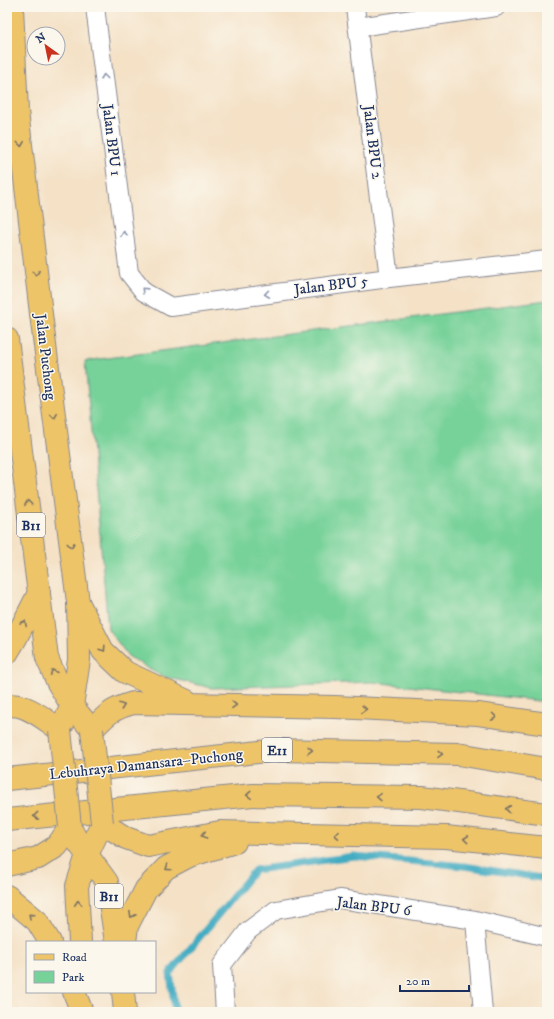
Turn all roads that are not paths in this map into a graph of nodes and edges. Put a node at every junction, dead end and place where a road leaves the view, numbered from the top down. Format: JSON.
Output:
{"nodes":[{"id":1,"x":12,"y":7,"type":"edge"},
{"id":2,"x":95,"y":7,"type":"edge"},
{"id":3,"x":355,"y":7,"type":"edge"},
{"id":4,"x":496,"y":7,"type":"edge"},
{"id":5,"x":358,"y":27,"type":"junction"},
{"id":6,"x":547,"y":260,"type":"edge"},
{"id":7,"x":129,"y":273,"type":"joint"},
{"id":8,"x":390,"y":278,"type":"junction"},
{"id":9,"x":7,"y":339,"type":"edge"},
{"id":10,"x":39,"y":593,"type":"junction"},
{"id":11,"x":78,"y":602,"type":"junction"},
{"id":12,"x":7,"y":652,"type":"edge"},
{"id":13,"x":195,"y":705,"type":"junction"},
{"id":14,"x":7,"y":706,"type":"edge"},
{"id":15,"x":72,"y":706,"type":"junction"},
{"id":16,"x":547,"y":724,"type":"edge"},
{"id":17,"x":60,"y":730,"type":"junction"},
{"id":18,"x":92,"y":730,"type":"junction"},
{"id":19,"x":547,"y":769,"type":"edge"},
{"id":20,"x":7,"y":779,"type":"edge"},
{"id":21,"x":547,"y":814,"type":"edge"},
{"id":22,"x":7,"y":820,"type":"edge"},
{"id":23,"x":102,"y":823,"type":"junction"},
{"id":24,"x":70,"y":827,"type":"junction"},
{"id":25,"x":271,"y":833,"type":"junction"},
{"id":26,"x":547,"y":848,"type":"edge"},
{"id":27,"x":87,"y":855,"type":"junction"},
{"id":28,"x":7,"y":864,"type":"edge"},
{"id":29,"x":7,"y":896,"type":"edge"},
{"id":30,"x":475,"y":920,"type":"junction"},
{"id":31,"x":547,"y":937,"type":"edge"},
{"id":32,"x":49,"y":941,"type":"edge"},
{"id":33,"x":80,"y":941,"type":"edge"},
{"id":34,"x":116,"y":941,"type":"edge"},
{"id":35,"x":125,"y":941,"type":"edge"},
{"id":36,"x":74,"y":993,"type":"edge"},
{"id":37,"x":84,"y":993,"type":"edge"},
{"id":38,"x":123,"y":993,"type":"edge"},
{"id":39,"x":83,"y":1012,"type":"edge"},
{"id":40,"x":125,"y":1012,"type":"edge"},
{"id":41,"x":225,"y":1012,"type":"edge"},
{"id":42,"x":483,"y":1012,"type":"edge"}],
"edges":[{"from":1,"to":11,"type":"main road","name":"Jalan Puchong","number":"B11","one_way":true},
{"from":7,"to":2,"type":"street","name":"Jalan BPU 1","one_way":true},
{"from":3,"to":5,"type":"street","name":"Jalan BPU 2"},
{"from":4,"to":5,"type":"street"},
{"from":5,"to":8,"type":"street","name":"Jalan BPU 2"},
{"from":6,"to":8,"type":"street","name":"Jalan BPU 5"},
{"from":8,"to":7,"type":"street","name":"Jalan BPU 5","one_way":true},
{"from":10,"to":9,"type":"main road","number":"B11","one_way":true},
{"from":12,"to":10,"type":"main road","one_way":true},
{"from":15,"to":10,"type":"main road","number":"B11","one_way":true},
{"from":11,"to":13,"type":"main road","one_way":true},
{"from":11,"to":15,"type":"main road","name":"Jalan Puchong","number":"B11"},
{"from":13,"to":16,"type":"main road","one_way":true},
{"from":18,"to":13,"type":"main road","one_way":true},
{"from":14,"to":17,"type":"main road"},
{"from":15,"to":17,"type":"main road","name":"Jalan Puchong","number":"B11"},
{"from":15,"to":18,"type":"main road","number":"B11"},
{"from":17,"to":24,"type":"main road","number":"B11","bridge":true},
{"from":18,"to":23,"type":"main road","bridge":true},
{"from":20,"to":19,"type":"main road","name":"Lebuhraya Damansara–Puchong","number":"E11","one_way":true},
{"from":21,"to":22,"type":"main road","one_way":true},
{"from":25,"to":23,"type":"main road","one_way":true},
{"from":23,"to":27,"type":"main road","number":"B11"},
{"from":24,"to":27,"type":"main road","number":"B11"},
{"from":24,"to":28,"type":"main road"},
{"from":26,"to":25,"type":"main road","one_way":true},
{"from":25,"to":35,"type":"main road","one_way":true},
{"from":33,"to":27,"type":"main road","number":"B11","one_way":true},
{"from":27,"to":34,"type":"main road","number":"B11"},
{"from":32,"to":29,"type":"main road","one_way":true},
{"from":30,"to":31,"type":"street","name":"Jalan BPU 6"},
{"from":30,"to":41,"type":"street","name":"Jalan BPU 6"},
{"from":30,"to":42,"type":"street"},
{"from":36,"to":39,"type":"main road"},
{"from":37,"to":39,"type":"main road"},
{"from":38,"to":40,"type":"main road"}]}
